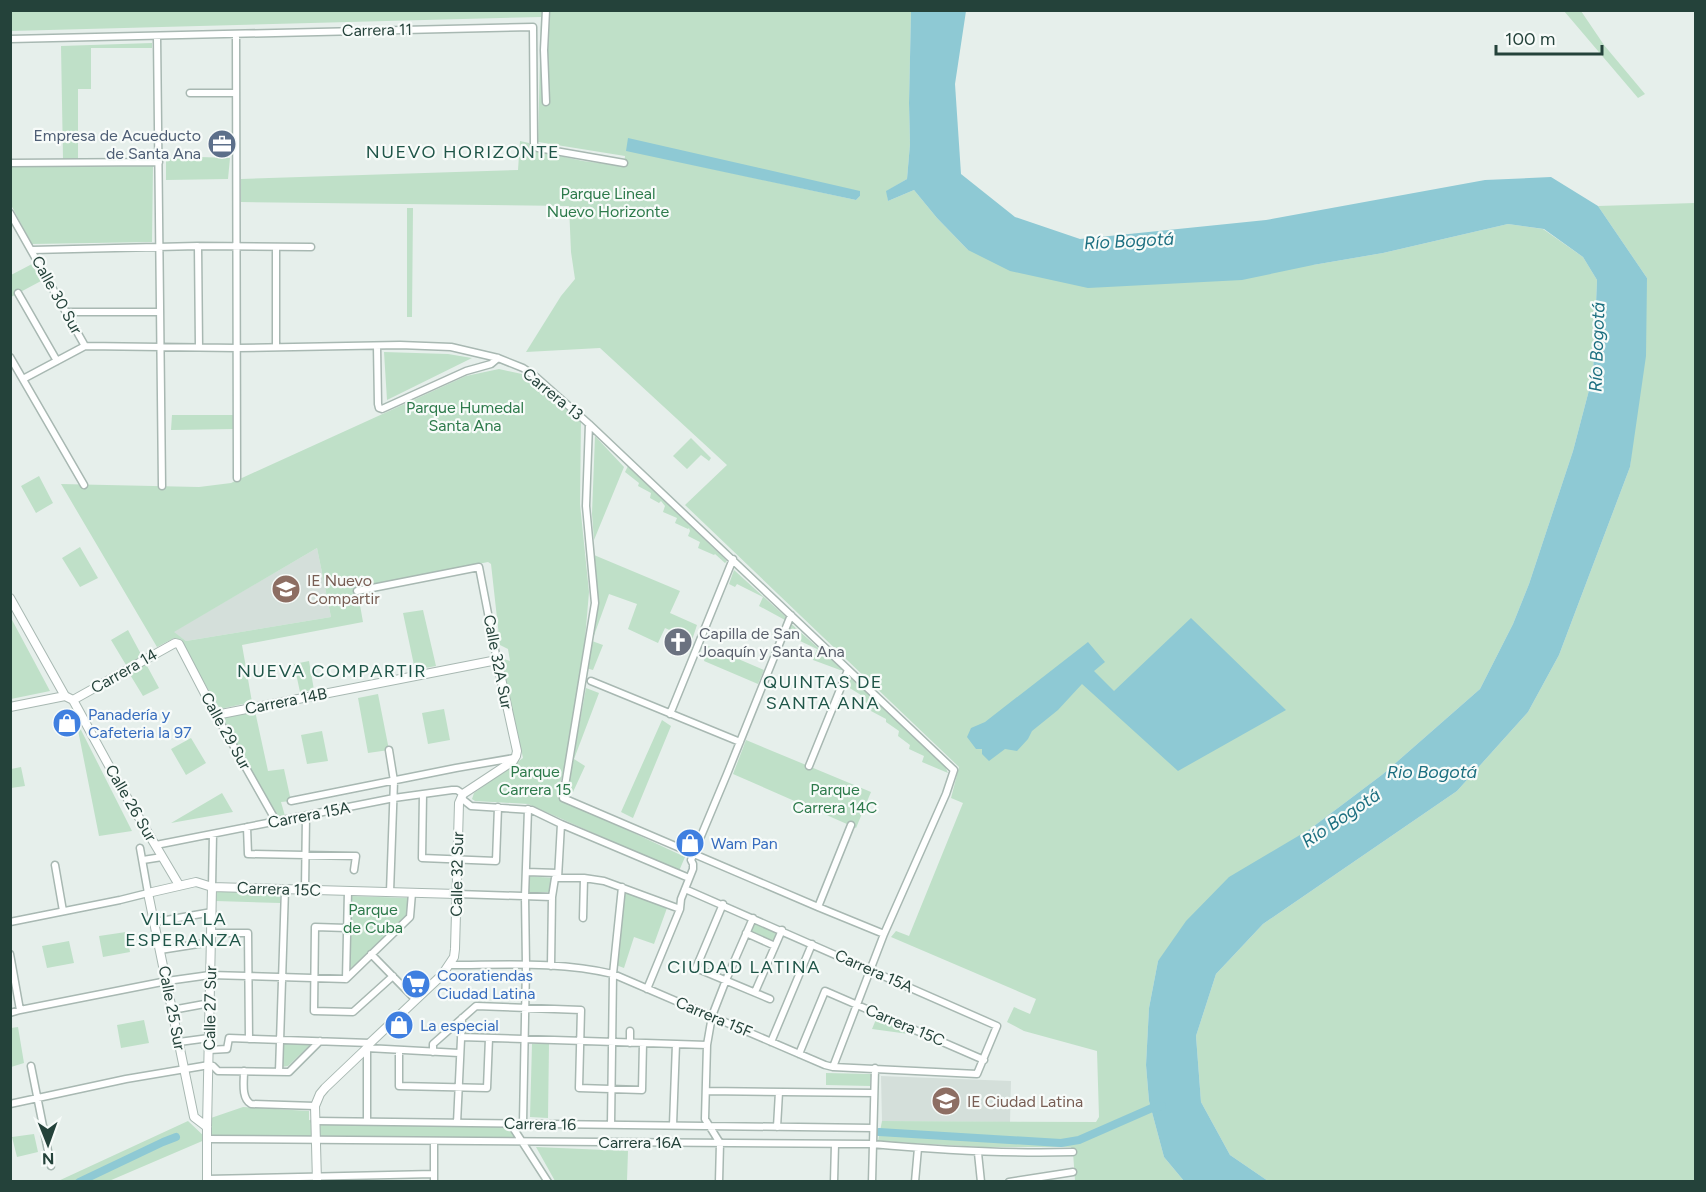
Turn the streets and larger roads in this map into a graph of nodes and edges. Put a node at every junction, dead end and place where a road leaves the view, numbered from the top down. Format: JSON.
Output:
{"nodes":[{"id":1,"x":546,"y":10,"type":"edge"},
{"id":2,"x":236,"y":34,"type":"junction"},
{"id":3,"x":158,"y":36,"type":"junction"},
{"id":4,"x":10,"y":39,"type":"edge"},
{"id":5,"x":190,"y":93,"type":"dead end"},
{"id":6,"x":236,"y":93,"type":"junction"},
{"id":7,"x":546,"y":102,"type":"dead end"},
{"id":8,"x":159,"y":162,"type":"junction"},
{"id":9,"x":10,"y":163,"type":"edge"},
{"id":10,"x":624,"y":163,"type":"dead end"},
{"id":11,"x":10,"y":213,"type":"edge"},
{"id":12,"x":198,"y":246,"type":"junction"},
{"id":13,"x":236,"y":246,"type":"junction"},
{"id":14,"x":160,"y":247,"type":"junction"},
{"id":15,"x":276,"y":247,"type":"junction"},
{"id":16,"x":311,"y":247,"type":"dead end"},
{"id":17,"x":32,"y":250,"type":"junction"},
{"id":18,"x":18,"y":293,"type":"dead end"},
{"id":19,"x":67,"y":312,"type":"junction"},
{"id":20,"x":160,"y":312,"type":"junction"},
{"id":21,"x":85,"y":346,"type":"junction"},
{"id":22,"x":377,"y":346,"type":"junction"},
{"id":23,"x":161,"y":347,"type":"junction"},
{"id":24,"x":199,"y":347,"type":"junction"},
{"id":25,"x":276,"y":347,"type":"junction"},
{"id":26,"x":237,"y":348,"type":"junction"},
{"id":27,"x":477,"y":353,"type":"junction"},
{"id":28,"x":10,"y":357,"type":"edge"},
{"id":29,"x":498,"y":358,"type":"junction"},
{"id":30,"x":57,"y":361,"type":"junction"},
{"id":31,"x":478,"y":368,"type":"junction"},
{"id":32,"x":23,"y":379,"type":"junction"},
{"id":33,"x":589,"y":424,"type":"junction"},
{"id":34,"x":237,"y":478,"type":"dead end"},
{"id":35,"x":84,"y":485,"type":"dead end"},
{"id":36,"x":162,"y":486,"type":"dead end"},
{"id":37,"x":733,"y":560,"type":"junction"},
{"id":38,"x":357,"y":591,"type":"dead end"},
{"id":39,"x":10,"y":597,"type":"edge"},
{"id":40,"x":790,"y":615,"type":"junction"},
{"id":41,"x":175,"y":642,"type":"joint"},
{"id":42,"x":497,"y":660,"type":"junction"},
{"id":43,"x":848,"y":670,"type":"junction"},
{"id":44,"x":591,"y":681,"type":"dead end"},
{"id":45,"x":69,"y":698,"type":"junction"},
{"id":46,"x":10,"y":707,"type":"edge"},
{"id":47,"x":670,"y":714,"type":"junction"},
{"id":48,"x":216,"y":715,"type":"junction"},
{"id":49,"x":740,"y":742,"type":"junction"},
{"id":50,"x":389,"y":750,"type":"dead end"},
{"id":51,"x":515,"y":757,"type":"junction"},
{"id":52,"x":809,"y":766,"type":"dead end"},
{"id":53,"x":394,"y":781,"type":"junction"},
{"id":54,"x":423,"y":794,"type":"junction"},
{"id":55,"x":462,"y":796,"type":"junction"},
{"id":56,"x":394,"y":798,"type":"junction"},
{"id":57,"x":291,"y":801,"type":"dead end"},
{"id":58,"x":498,"y":807,"type":"junction"},
{"id":59,"x":528,"y":809,"type":"junction"},
{"id":60,"x":306,"y":816,"type":"junction"},
{"id":61,"x":276,"y":821,"type":"junction"},
{"id":62,"x":561,"y":824,"type":"junction"},
{"id":63,"x":851,"y":825,"type":"dead end"},
{"id":64,"x":248,"y":827,"type":"junction"},
{"id":65,"x":213,"y":834,"type":"junction"},
{"id":66,"x":156,"y":845,"type":"junction"},
{"id":67,"x":140,"y":848,"type":"dead end"},
{"id":68,"x":694,"y":853,"type":"junction"},
{"id":69,"x":305,"y":855,"type":"junction"},
{"id":70,"x":162,"y":857,"type":"junction"},
{"id":71,"x":143,"y":860,"type":"junction"},
{"id":72,"x":458,"y":860,"type":"junction"},
{"id":73,"x":55,"y":865,"type":"dead end"},
{"id":74,"x":354,"y":870,"type":"dead end"},
{"id":75,"x":526,"y":872,"type":"junction"},
{"id":76,"x":558,"y":876,"type":"junction"},
{"id":77,"x":584,"y":878,"type":"junction"},
{"id":78,"x":689,"y":878,"type":"junction"},
{"id":79,"x":179,"y":885,"type":"junction"},
{"id":80,"x":212,"y":887,"type":"junction"},
{"id":81,"x":622,"y":887,"type":"junction"},
{"id":82,"x":685,"y":888,"type":"junction"},
{"id":83,"x":285,"y":889,"type":"junction"},
{"id":84,"x":305,"y":890,"type":"junction"},
{"id":85,"x":348,"y":891,"type":"junction"},
{"id":86,"x":390,"y":892,"type":"junction"},
{"id":87,"x":412,"y":892,"type":"junction"},
{"id":88,"x":148,"y":893,"type":"junction"},
{"id":89,"x":457,"y":894,"type":"junction"},
{"id":90,"x":525,"y":896,"type":"junction"},
{"id":91,"x":552,"y":897,"type":"junction"},
{"id":92,"x":723,"y":904,"type":"junction"},
{"id":93,"x":818,"y":907,"type":"junction"},
{"id":94,"x":680,"y":909,"type":"junction"},
{"id":95,"x":63,"y":911,"type":"junction"},
{"id":96,"x":212,"y":912,"type":"junction"},
{"id":97,"x":583,"y":918,"type":"dead end"},
{"id":98,"x":753,"y":918,"type":"junction"},
{"id":99,"x":10,"y":922,"type":"edge"},
{"id":100,"x":155,"y":922,"type":"junction"},
{"id":101,"x":347,"y":928,"type":"junction"},
{"id":102,"x":782,"y":930,"type":"junction"},
{"id":103,"x":746,"y":933,"type":"junction"},
{"id":104,"x":884,"y":934,"type":"junction"},
{"id":105,"x":211,"y":937,"type":"junction"},
{"id":106,"x":812,"y":944,"type":"junction"},
{"id":107,"x":776,"y":946,"type":"junction"},
{"id":108,"x":160,"y":950,"type":"junction"},
{"id":109,"x":10,"y":954,"type":"edge"},
{"id":110,"x":372,"y":954,"type":"junction"},
{"id":111,"x":450,"y":965,"type":"junction"},
{"id":112,"x":526,"y":966,"type":"junction"},
{"id":113,"x":550,"y":966,"type":"junction"},
{"id":114,"x":870,"y":969,"type":"junction"},
{"id":115,"x":613,"y":974,"type":"junction"},
{"id":116,"x":210,"y":975,"type":"junction"},
{"id":117,"x":248,"y":976,"type":"junction"},
{"id":118,"x":393,"y":976,"type":"junction"},
{"id":119,"x":281,"y":977,"type":"junction"},
{"id":120,"x":314,"y":978,"type":"junction"},
{"id":121,"x":346,"y":979,"type":"junction"},
{"id":122,"x":726,"y":980,"type":"junction"},
{"id":123,"x":167,"y":981,"type":"junction"},
{"id":124,"x":647,"y":989,"type":"junction"},
{"id":125,"x":755,"y":992,"type":"junction"},
{"id":126,"x":415,"y":999,"type":"junction"},
{"id":127,"x":770,"y":999,"type":"dead end"},
{"id":128,"x":210,"y":1003,"type":"junction"},
{"id":129,"x":856,"y":1004,"type":"junction"},
{"id":130,"x":525,"y":1008,"type":"junction"},
{"id":131,"x":20,"y":1010,"type":"junction"},
{"id":132,"x":172,"y":1010,"type":"junction"},
{"id":133,"x":10,"y":1013,"type":"edge"},
{"id":134,"x":712,"y":1016,"type":"junction"},
{"id":135,"x":462,"y":1018,"type":"junction"},
{"id":136,"x":630,"y":1031,"type":"dead end"},
{"id":137,"x":461,"y":1037,"type":"junction"},
{"id":138,"x":209,"y":1038,"type":"junction"},
{"id":139,"x":489,"y":1038,"type":"junction"},
{"id":140,"x":249,"y":1039,"type":"junction"},
{"id":141,"x":525,"y":1039,"type":"junction"},
{"id":142,"x":279,"y":1041,"type":"junction"},
{"id":143,"x":320,"y":1041,"type":"junction"},
{"id":144,"x":580,"y":1041,"type":"junction"},
{"id":145,"x":179,"y":1042,"type":"junction"},
{"id":146,"x":612,"y":1042,"type":"junction"},
{"id":147,"x":771,"y":1042,"type":"junction"},
{"id":148,"x":630,"y":1043,"type":"junction"},
{"id":149,"x":643,"y":1043,"type":"junction"},
{"id":150,"x":676,"y":1044,"type":"junction"},
{"id":151,"x":707,"y":1045,"type":"junction"},
{"id":152,"x":368,"y":1046,"type":"junction"},
{"id":153,"x":209,"y":1050,"type":"junction"},
{"id":154,"x":399,"y":1050,"type":"junction"},
{"id":155,"x":432,"y":1052,"type":"junction"},
{"id":156,"x":459,"y":1053,"type":"junction"},
{"id":157,"x":799,"y":1054,"type":"junction"},
{"id":158,"x":984,"y":1060,"type":"junction"},
{"id":159,"x":209,"y":1065,"type":"junction"},
{"id":160,"x":31,"y":1066,"type":"dead end"},
{"id":161,"x":833,"y":1067,"type":"junction"},
{"id":162,"x":184,"y":1068,"type":"junction"},
{"id":163,"x":874,"y":1068,"type":"junction"},
{"id":164,"x":244,"y":1071,"type":"junction"},
{"id":165,"x":279,"y":1072,"type":"junction"},
{"id":166,"x":458,"y":1087,"type":"junction"},
{"id":167,"x":611,"y":1089,"type":"junction"},
{"id":168,"x":706,"y":1091,"type":"junction"},
{"id":169,"x":779,"y":1092,"type":"junction"},
{"id":170,"x":874,"y":1093,"type":"junction"},
{"id":171,"x":38,"y":1098,"type":"junction"},
{"id":172,"x":10,"y":1104,"type":"edge"},
{"id":173,"x":315,"y":1106,"type":"junction"},
{"id":174,"x":315,"y":1121,"type":"junction"},
{"id":175,"x":367,"y":1121,"type":"junction"},
{"id":176,"x":457,"y":1123,"type":"junction"},
{"id":177,"x":510,"y":1123,"type":"junction"},
{"id":178,"x":523,"y":1124,"type":"junction"},
{"id":179,"x":611,"y":1125,"type":"junction"},
{"id":180,"x":673,"y":1125,"type":"junction"},
{"id":181,"x":709,"y":1126,"type":"junction"},
{"id":182,"x":207,"y":1127,"type":"junction"},
{"id":183,"x":777,"y":1127,"type":"junction"},
{"id":184,"x":873,"y":1128,"type":"junction"},
{"id":185,"x":207,"y":1139,"type":"junction"},
{"id":186,"x":316,"y":1140,"type":"junction"},
{"id":187,"x":434,"y":1141,"type":"junction"},
{"id":188,"x":523,"y":1142,"type":"junction"},
{"id":189,"x":720,"y":1143,"type":"junction"},
{"id":190,"x":835,"y":1144,"type":"junction"},
{"id":191,"x":872,"y":1144,"type":"junction"},
{"id":192,"x":918,"y":1148,"type":"junction"},
{"id":193,"x":1073,"y":1152,"type":"dead end"},
{"id":194,"x":978,"y":1153,"type":"junction"},
{"id":195,"x":51,"y":1166,"type":"dead end"},
{"id":196,"x":1073,"y":1172,"type":"dead end"},
{"id":197,"x":434,"y":1174,"type":"junction"},
{"id":198,"x":364,"y":1178,"type":"edge"},
{"id":199,"x":317,"y":1179,"type":"edge"},
{"id":200,"x":207,"y":1180,"type":"edge"},
{"id":201,"x":547,"y":1181,"type":"edge"},
{"id":202,"x":434,"y":1182,"type":"edge"},
{"id":203,"x":719,"y":1182,"type":"edge"},
{"id":204,"x":834,"y":1182,"type":"edge"},
{"id":205,"x":872,"y":1182,"type":"edge"},
{"id":206,"x":915,"y":1182,"type":"edge"},
{"id":207,"x":981,"y":1182,"type":"edge"},
{"id":208,"x":1009,"y":1182,"type":"edge"}],
"edges":[{"from":1,"to":7,"type":"street"},
{"from":2,"to":3,"type":"street","name":"Carrera 11"},
{"from":2,"to":6,"type":"street"},
{"from":2,"to":10,"type":"street","name":"Carrera 11"},
{"from":3,"to":4,"type":"street","name":"Carrera 11"},
{"from":3,"to":8,"type":"street"},
{"from":5,"to":6,"type":"street"},
{"from":6,"to":13,"type":"street"},
{"from":8,"to":9,"type":"street"},
{"from":8,"to":14,"type":"street"},
{"from":11,"to":17,"type":"street","name":"Calle 30 Sur"},
{"from":12,"to":13,"type":"street"},
{"from":12,"to":14,"type":"street"},
{"from":12,"to":24,"type":"street"},
{"from":13,"to":15,"type":"street"},
{"from":13,"to":26,"type":"street"},
{"from":14,"to":17,"type":"street"},
{"from":14,"to":20,"type":"street"},
{"from":15,"to":16,"type":"street"},
{"from":15,"to":25,"type":"street"},
{"from":17,"to":19,"type":"street","name":"Calle 30 Sur"},
{"from":18,"to":30,"type":"street"},
{"from":19,"to":20,"type":"street"},
{"from":19,"to":21,"type":"street","name":"Calle 30 Sur"},
{"from":20,"to":23,"type":"street"},
{"from":21,"to":23,"type":"street","name":"Carrera 13"},
{"from":21,"to":30,"type":"street","name":"Carrera 13"},
{"from":22,"to":25,"type":"street","name":"Carrera 13"},
{"from":22,"to":27,"type":"street","name":"Carrera 13"},
{"from":22,"to":31,"type":"street"},
{"from":23,"to":24,"type":"street","name":"Carrera 13"},
{"from":23,"to":36,"type":"street"},
{"from":24,"to":26,"type":"street","name":"Carrera 13"},
{"from":25,"to":26,"type":"street","name":"Carrera 13"},
{"from":26,"to":34,"type":"street"},
{"from":27,"to":29,"type":"street","name":"Carrera 13"},
{"from":27,"to":31,"type":"street"},
{"from":28,"to":32,"type":"street"},
{"from":29,"to":31,"type":"street"},
{"from":29,"to":33,"type":"street","name":"Carrera 13"},
{"from":30,"to":32,"type":"street","name":"Carrera 13"},
{"from":32,"to":35,"type":"street"},
{"from":33,"to":37,"type":"street","name":"Carrera 13"},
{"from":33,"to":68,"type":"street"},
{"from":37,"to":40,"type":"street","name":"Carrera 13"},
{"from":37,"to":47,"type":"street"},
{"from":38,"to":42,"type":"street","name":"Calle 32A Sur"},
{"from":39,"to":45,"type":"street","name":"Calle 26 Sur"},
{"from":40,"to":43,"type":"street","name":"Carrera 13"},
{"from":40,"to":49,"type":"street"},
{"from":41,"to":45,"type":"street","name":"Carrera 14"},
{"from":41,"to":48,"type":"street","name":"Calle 29 Sur"},
{"from":42,"to":48,"type":"street","name":"Carrera 14B"},
{"from":42,"to":51,"type":"street","name":"Calle 32A Sur"},
{"from":43,"to":52,"type":"street"},
{"from":43,"to":104,"type":"street","name":"Carrera 13"},
{"from":44,"to":47,"type":"street"},
{"from":45,"to":46,"type":"street","name":"Carrera 14"},
{"from":45,"to":66,"type":"street","name":"Calle 26 Sur"},
{"from":47,"to":49,"type":"street"},
{"from":48,"to":61,"type":"street","name":"Calle 29 Sur"},
{"from":49,"to":68,"type":"street"},
{"from":50,"to":53,"type":"street"},
{"from":51,"to":53,"type":"street"},
{"from":51,"to":55,"type":"street"},
{"from":53,"to":56,"type":"street"},
{"from":53,"to":57,"type":"street"},
{"from":54,"to":55,"type":"street","name":"Carrera 15A"},
{"from":54,"to":56,"type":"street","name":"Carrera 15A"},
{"from":54,"to":72,"type":"street"},
{"from":55,"to":58,"type":"street","name":"Carrera 15A"},
{"from":55,"to":72,"type":"street","name":"Calle 32 Sur"},
{"from":56,"to":60,"type":"street","name":"Carrera 15A"},
{"from":56,"to":86,"type":"street"},
{"from":58,"to":59,"type":"street","name":"Carrera 15A"},
{"from":58,"to":72,"type":"street"},
{"from":59,"to":62,"type":"street","name":"Carrera 15A"},
{"from":59,"to":75,"type":"street"},
{"from":60,"to":61,"type":"street","name":"Carrera 15A"},
{"from":60,"to":69,"type":"street"},
{"from":61,"to":64,"type":"street","name":"Carrera 15A"},
{"from":62,"to":76,"type":"street"},
{"from":62,"to":78,"type":"street","name":"Carrera 15A"},
{"from":63,"to":93,"type":"street"},
{"from":64,"to":65,"type":"street","name":"Carrera 15A"},
{"from":64,"to":69,"type":"street"},
{"from":65,"to":66,"type":"street","name":"Carrera 15A"},
{"from":65,"to":80,"type":"street","name":"Calle 27 Sur"},
{"from":66,"to":70,"type":"street","name":"Calle 26 Sur"},
{"from":67,"to":71,"type":"street","name":"Calle 25 Sur"},
{"from":68,"to":78,"type":"street"},
{"from":68,"to":93,"type":"street"},
{"from":69,"to":74,"type":"street"},
{"from":69,"to":84,"type":"street"},
{"from":70,"to":71,"type":"street"},
{"from":70,"to":79,"type":"street","name":"Calle 26 Sur"},
{"from":71,"to":88,"type":"street","name":"Calle 25 Sur"},
{"from":72,"to":89,"type":"street","name":"Calle 32 Sur"},
{"from":73,"to":95,"type":"street"},
{"from":75,"to":76,"type":"street"},
{"from":75,"to":90,"type":"street"},
{"from":76,"to":77,"type":"street"},
{"from":76,"to":91,"type":"street"},
{"from":77,"to":81,"type":"street"},
{"from":77,"to":97,"type":"street"},
{"from":78,"to":82,"type":"street"},
{"from":79,"to":80,"type":"street","name":"Carrera 15C"},
{"from":79,"to":88,"type":"street","name":"Carrera 15C"},
{"from":80,"to":83,"type":"street","name":"Carrera 15C"},
{"from":80,"to":96,"type":"street","name":"Calle 27 Sur"},
{"from":81,"to":94,"type":"street"},
{"from":81,"to":115,"type":"street"},
{"from":82,"to":92,"type":"street","name":"Carrera 15A"},
{"from":82,"to":94,"type":"street"},
{"from":83,"to":84,"type":"street","name":"Carrera 15C"},
{"from":83,"to":119,"type":"street"},
{"from":84,"to":85,"type":"street","name":"Carrera 15C"},
{"from":85,"to":86,"type":"street","name":"Carrera 15C"},
{"from":85,"to":101,"type":"street"},
{"from":86,"to":87,"type":"street","name":"Carrera 15C"},
{"from":87,"to":89,"type":"street","name":"Carrera 15C"},
{"from":87,"to":110,"type":"street"},
{"from":88,"to":95,"type":"street","name":"Carrera 15C"},
{"from":88,"to":100,"type":"street","name":"Calle 25 Sur"},
{"from":89,"to":90,"type":"street","name":"Carrera 15C"},
{"from":89,"to":111,"type":"street","name":"Calle 32 Sur"},
{"from":90,"to":91,"type":"street","name":"Carrera 15C"},
{"from":90,"to":112,"type":"street"},
{"from":91,"to":113,"type":"street"},
{"from":92,"to":98,"type":"street","name":"Carrera 15A"},
{"from":92,"to":122,"type":"street"},
{"from":93,"to":104,"type":"street"},
{"from":94,"to":124,"type":"street"},
{"from":95,"to":99,"type":"street","name":"Carrera 15C"},
{"from":96,"to":100,"type":"street"},
{"from":96,"to":105,"type":"street","name":"Calle 27 Sur"},
{"from":98,"to":102,"type":"street","name":"Carrera 15A"},
{"from":98,"to":103,"type":"street"},
{"from":100,"to":108,"type":"street","name":"Calle 25 Sur"},
{"from":101,"to":120,"type":"street"},
{"from":101,"to":121,"type":"street"},
{"from":102,"to":106,"type":"street","name":"Carrera 15A"},
{"from":102,"to":107,"type":"street"},
{"from":103,"to":107,"type":"street"},
{"from":103,"to":122,"type":"street"},
{"from":104,"to":114,"type":"street"},
{"from":105,"to":108,"type":"street"},
{"from":105,"to":116,"type":"street","name":"Calle 27 Sur"},
{"from":105,"to":117,"type":"street"},
{"from":106,"to":114,"type":"street","name":"Carrera 15A"},
{"from":106,"to":147,"type":"street"},
{"from":107,"to":125,"type":"street"},
{"from":108,"to":123,"type":"street","name":"Calle 25 Sur"},
{"from":109,"to":131,"type":"street"},
{"from":110,"to":118,"type":"street"},
{"from":110,"to":121,"type":"street"},
{"from":111,"to":112,"type":"street","name":"Carrera 15F"},
{"from":111,"to":126,"type":"street"},
{"from":112,"to":113,"type":"street","name":"Carrera 15F"},
{"from":112,"to":130,"type":"street"},
{"from":113,"to":115,"type":"street","name":"Carrera 15F"},
{"from":114,"to":129,"type":"street"},
{"from":114,"to":158,"type":"street","name":"Carrera 15A"},
{"from":115,"to":124,"type":"street","name":"Carrera 15F"},
{"from":115,"to":146,"type":"street"},
{"from":116,"to":117,"type":"street"},
{"from":116,"to":123,"type":"street"},
{"from":116,"to":128,"type":"street","name":"Calle 27 Sur"},
{"from":117,"to":119,"type":"street"},
{"from":117,"to":140,"type":"street"},
{"from":118,"to":120,"type":"street"},
{"from":118,"to":126,"type":"street"},
{"from":119,"to":120,"type":"street"},
{"from":119,"to":142,"type":"street"},
{"from":120,"to":121,"type":"street"},
{"from":122,"to":125,"type":"street"},
{"from":122,"to":134,"type":"street"},
{"from":123,"to":131,"type":"street"},
{"from":123,"to":132,"type":"street","name":"Calle 25 Sur"},
{"from":124,"to":134,"type":"street","name":"Carrera 15F"},
{"from":125,"to":127,"type":"street"},
{"from":126,"to":152,"type":"street"},
{"from":128,"to":132,"type":"street"},
{"from":128,"to":138,"type":"street","name":"Calle 27 Sur"},
{"from":129,"to":157,"type":"street","name":"Carrera 15C"},
{"from":129,"to":158,"type":"street","name":"Carrera 15C"},
{"from":129,"to":161,"type":"street"},
{"from":130,"to":135,"type":"street"},
{"from":130,"to":141,"type":"street"},
{"from":130,"to":144,"type":"street"},
{"from":131,"to":133,"type":"street"},
{"from":132,"to":145,"type":"street","name":"Calle 25 Sur"},
{"from":134,"to":147,"type":"street","name":"Carrera 15F"},
{"from":134,"to":151,"type":"street"},
{"from":135,"to":137,"type":"street"},
{"from":135,"to":155,"type":"street"},
{"from":136,"to":148,"type":"street"},
{"from":137,"to":139,"type":"street"},
{"from":137,"to":156,"type":"street"},
{"from":138,"to":145,"type":"street"},
{"from":138,"to":153,"type":"street","name":"Calle 27 Sur"},
{"from":139,"to":141,"type":"street"},
{"from":139,"to":166,"type":"street"},
{"from":140,"to":142,"type":"street"},
{"from":140,"to":153,"type":"street"},
{"from":141,"to":144,"type":"street"},
{"from":141,"to":178,"type":"street"},
{"from":142,"to":143,"type":"street"},
{"from":142,"to":165,"type":"street"},
{"from":143,"to":152,"type":"street"},
{"from":143,"to":165,"type":"street"},
{"from":144,"to":146,"type":"street"},
{"from":144,"to":167,"type":"street"},
{"from":145,"to":162,"type":"street","name":"Calle 25 Sur"},
{"from":146,"to":148,"type":"street"},
{"from":146,"to":167,"type":"street"},
{"from":147,"to":157,"type":"street","name":"Carrera 15F"},
{"from":148,"to":149,"type":"street"},
{"from":149,"to":150,"type":"street"},
{"from":149,"to":167,"type":"street"},
{"from":150,"to":151,"type":"street"},
{"from":150,"to":180,"type":"street"},
{"from":151,"to":168,"type":"street"},
{"from":152,"to":154,"type":"street"},
{"from":152,"to":173,"type":"street"},
{"from":152,"to":175,"type":"street"},
{"from":153,"to":159,"type":"street","name":"Calle 27 Sur"},
{"from":154,"to":155,"type":"street"},
{"from":154,"to":166,"type":"street"},
{"from":155,"to":156,"type":"street"},
{"from":156,"to":166,"type":"street"},
{"from":157,"to":161,"type":"street","name":"Carrera 15F"},
{"from":158,"to":163,"type":"street","name":"Carrera 15F"},
{"from":159,"to":162,"type":"street"},
{"from":159,"to":164,"type":"street"},
{"from":159,"to":182,"type":"street","name":"Calle 27 Sur"},
{"from":160,"to":171,"type":"street"},
{"from":161,"to":163,"type":"street","name":"Carrera 15F"},
{"from":162,"to":171,"type":"street"},
{"from":162,"to":182,"type":"street","name":"Calle 25 Sur"},
{"from":163,"to":170,"type":"street"},
{"from":164,"to":165,"type":"street"},
{"from":164,"to":173,"type":"street"},
{"from":166,"to":176,"type":"street"},
{"from":167,"to":179,"type":"street"},
{"from":168,"to":169,"type":"street"},
{"from":168,"to":181,"type":"street"},
{"from":169,"to":170,"type":"street"},
{"from":169,"to":183,"type":"street"},
{"from":170,"to":184,"type":"street"},
{"from":171,"to":172,"type":"street"},
{"from":171,"to":195,"type":"street"},
{"from":173,"to":174,"type":"street"},
{"from":174,"to":175,"type":"street","name":"Carrera 16"},
{"from":174,"to":186,"type":"street"},
{"from":175,"to":176,"type":"street","name":"Carrera 16"},
{"from":176,"to":177,"type":"street","name":"Carrera 16"},
{"from":177,"to":178,"type":"street","name":"Carrera 16"},
{"from":177,"to":188,"type":"street"},
{"from":178,"to":179,"type":"street","name":"Carrera 16"},
{"from":179,"to":180,"type":"street","name":"Carrera 16"},
{"from":180,"to":181,"type":"street","name":"Carrera 16"},
{"from":181,"to":183,"type":"street","name":"Carrera 16"},
{"from":181,"to":189,"type":"street"},
{"from":182,"to":185,"type":"street","name":"Calle 27 Sur"},
{"from":183,"to":184,"type":"street","name":"Carrera 16"},
{"from":184,"to":191,"type":"street"},
{"from":185,"to":186,"type":"street","name":"Carrera 16A"},
{"from":185,"to":200,"type":"street","name":"Calle 27 Sur"},
{"from":186,"to":187,"type":"street","name":"Carrera 16A"},
{"from":186,"to":199,"type":"street"},
{"from":187,"to":188,"type":"street","name":"Carrera 16A"},
{"from":187,"to":197,"type":"street"},
{"from":188,"to":189,"type":"street","name":"Carrera 16A"},
{"from":188,"to":201,"type":"street"},
{"from":189,"to":190,"type":"street","name":"Carrera 16A"},
{"from":189,"to":203,"type":"street"},
{"from":190,"to":191,"type":"street","name":"Carrera 16A"},
{"from":190,"to":204,"type":"street"},
{"from":191,"to":192,"type":"street","name":"Carrera 16A"},
{"from":191,"to":205,"type":"street"},
{"from":192,"to":194,"type":"street","name":"Carrera 16A"},
{"from":192,"to":206,"type":"street"},
{"from":193,"to":194,"type":"street","name":"Carrera 16A"},
{"from":194,"to":207,"type":"street"},
{"from":196,"to":208,"type":"street"},
{"from":197,"to":198,"type":"street"},
{"from":197,"to":202,"type":"street"},
{"from":198,"to":199,"type":"street"},
{"from":199,"to":200,"type":"street"}]}
